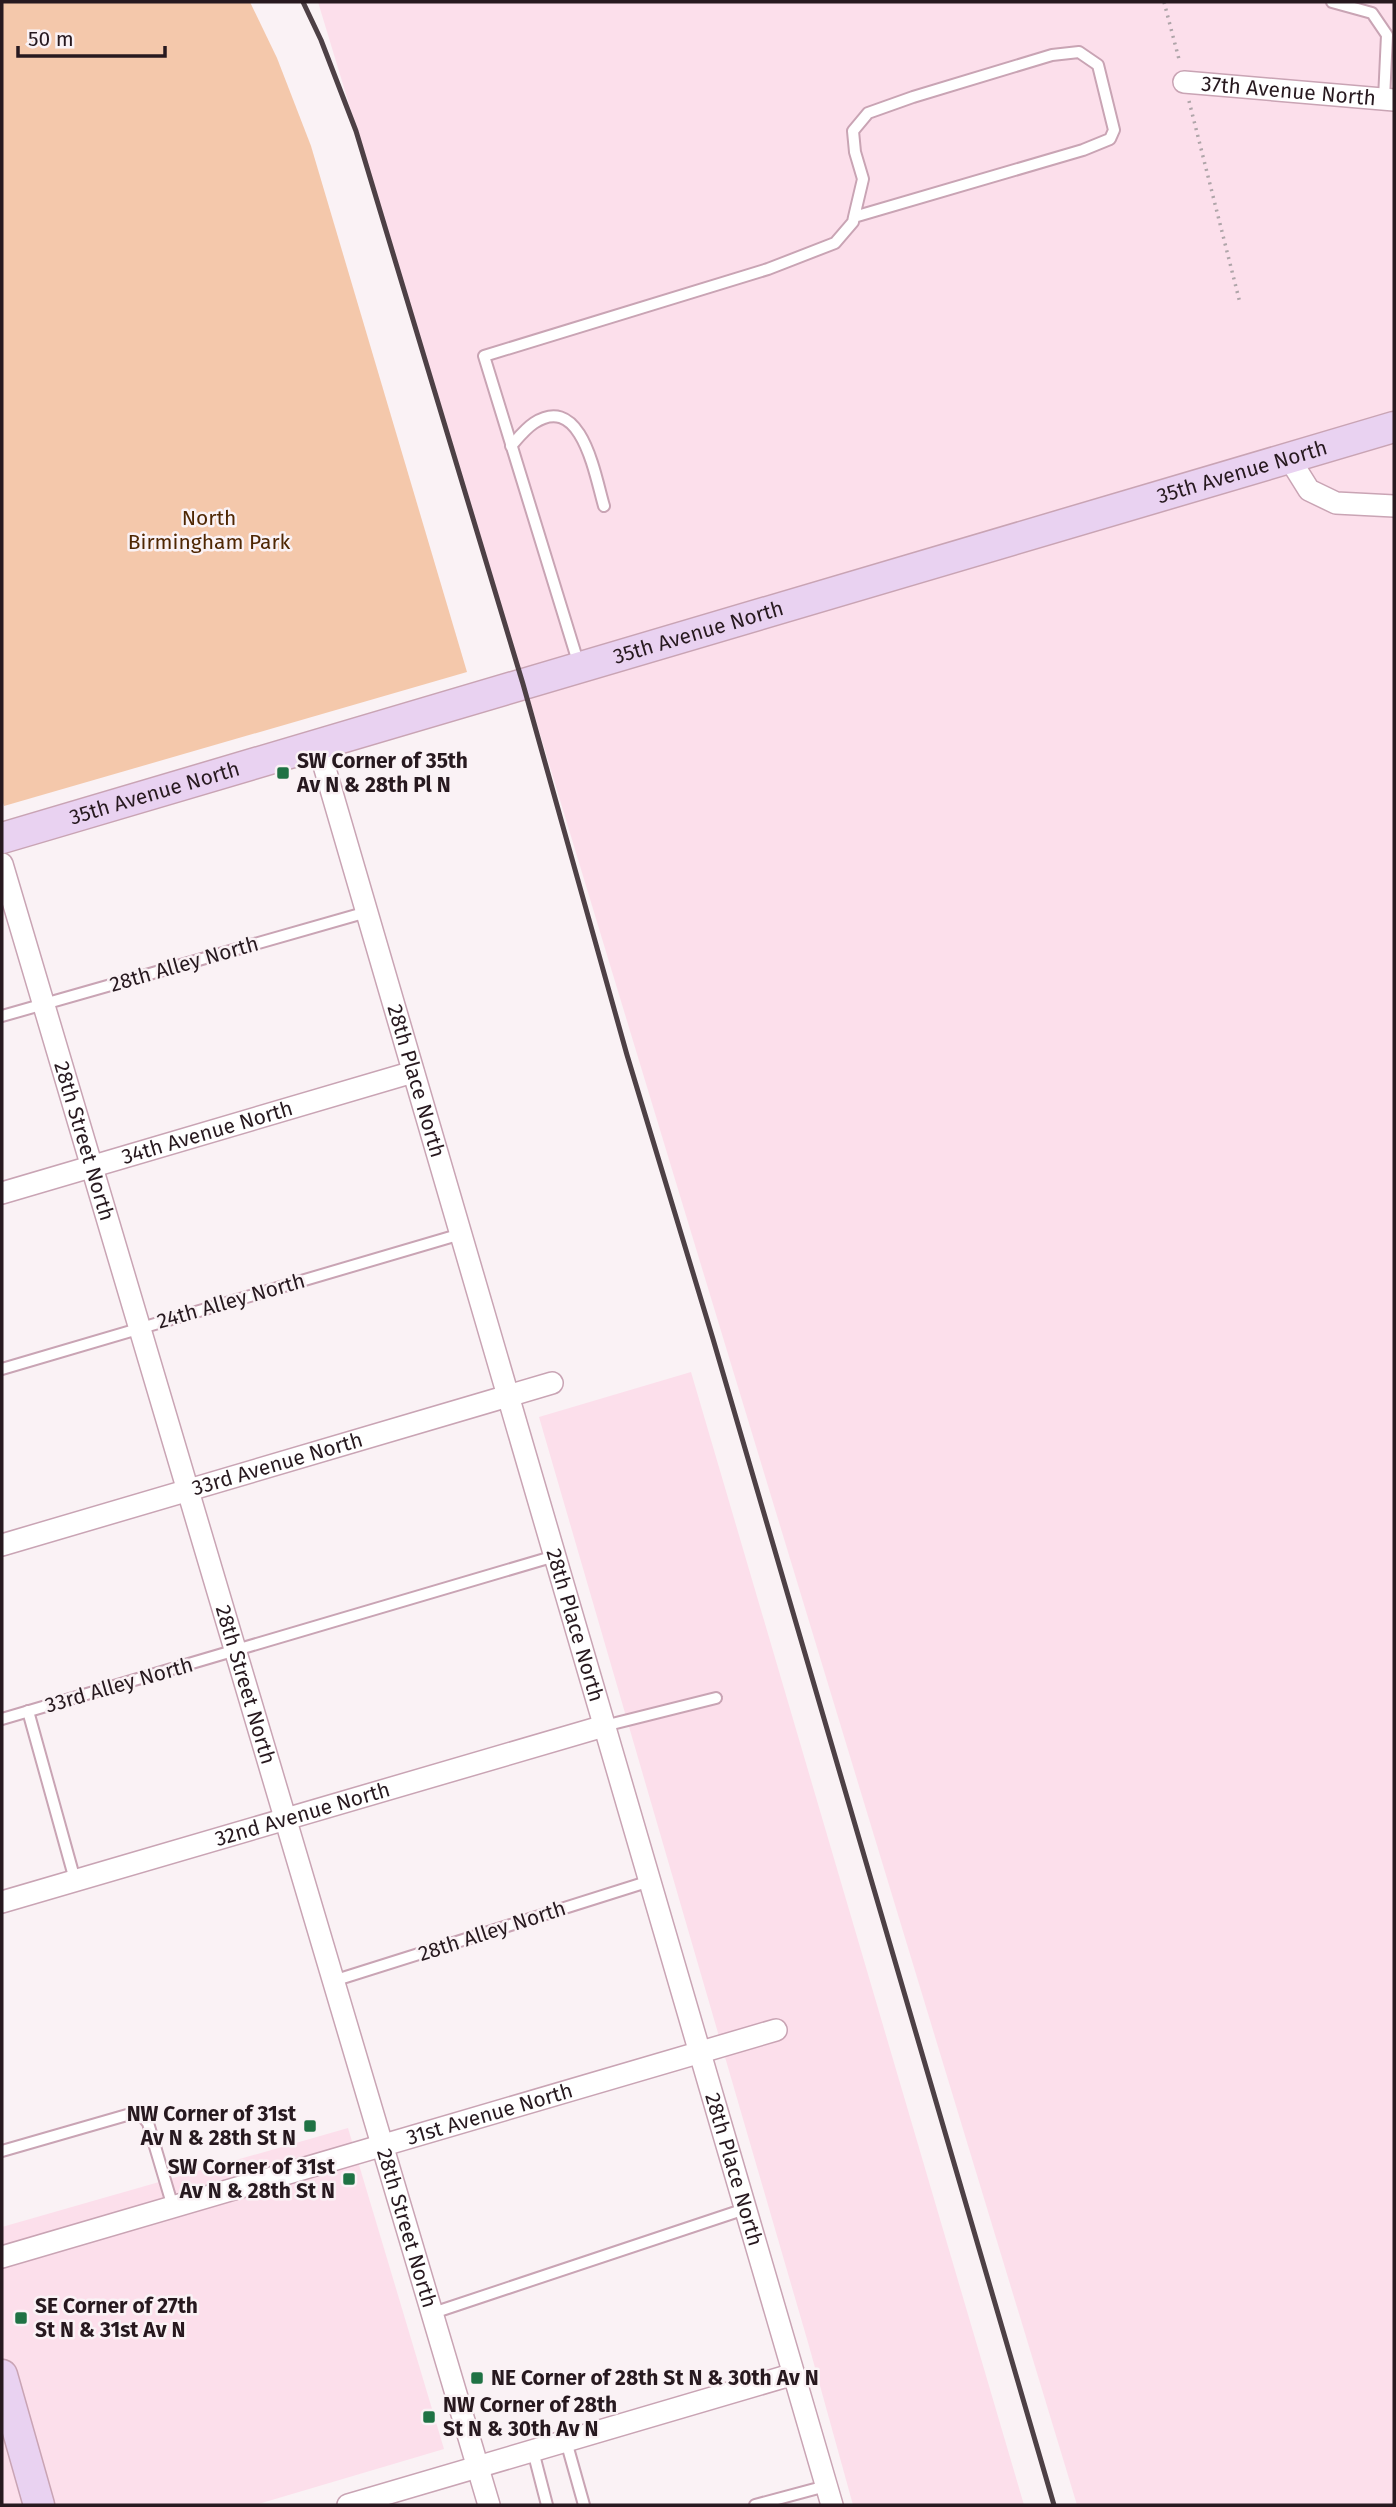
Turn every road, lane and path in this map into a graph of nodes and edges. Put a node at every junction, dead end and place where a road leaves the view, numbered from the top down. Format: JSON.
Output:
{"nodes":[{"id":1,"x":1164,"y":2,"type":"edge"},
{"id":2,"x":1332,"y":2,"type":"edge"},
{"id":3,"x":1184,"y":82,"type":"junction"},
{"id":4,"x":1389,"y":100,"type":"edge"},
{"id":5,"x":854,"y":217,"type":"junction"},
{"id":6,"x":1240,"y":303,"type":"dead end"},
{"id":7,"x":1394,"y":427,"type":"edge"},
{"id":8,"x":511,"y":446,"type":"junction"},
{"id":9,"x":1289,"y":458,"type":"junction"},
{"id":10,"x":604,"y":506,"type":"dead end"},
{"id":11,"x":1394,"y":506,"type":"edge"},
{"id":12,"x":580,"y":667,"type":"junction"},
{"id":13,"x":318,"y":745,"type":"junction"},
{"id":14,"x":2,"y":838,"type":"edge"},
{"id":15,"x":2,"y":864,"type":"edge"},
{"id":16,"x":367,"y":912,"type":"junction"},
{"id":17,"x":45,"y":1004,"type":"junction"},
{"id":18,"x":2,"y":1016,"type":"edge"},
{"id":19,"x":413,"y":1072,"type":"junction"},
{"id":20,"x":91,"y":1167,"type":"junction"},
{"id":21,"x":2,"y":1193,"type":"edge"},
{"id":22,"x":461,"y":1234,"type":"junction"},
{"id":23,"x":140,"y":1328,"type":"junction"},
{"id":24,"x":2,"y":1369,"type":"edge"},
{"id":25,"x":552,"y":1383,"type":"dead end"},
{"id":26,"x":508,"y":1396,"type":"junction"},
{"id":27,"x":189,"y":1490,"type":"junction"},
{"id":28,"x":2,"y":1545,"type":"edge"},
{"id":29,"x":555,"y":1556,"type":"junction"},
{"id":30,"x":237,"y":1650,"type":"junction"},
{"id":31,"x":716,"y":1698,"type":"dead end"},
{"id":32,"x":28,"y":1711,"type":"junction"},
{"id":33,"x":2,"y":1719,"type":"edge"},
{"id":34,"x":604,"y":1726,"type":"junction"},
{"id":35,"x":286,"y":1819,"type":"junction"},
{"id":36,"x":75,"y":1880,"type":"junction"},
{"id":37,"x":650,"y":1881,"type":"junction"},
{"id":38,"x":2,"y":1902,"type":"edge"},
{"id":39,"x":333,"y":1981,"type":"junction"},
{"id":40,"x":776,"y":2030,"type":"dead end"},
{"id":41,"x":700,"y":2053,"type":"junction"},
{"id":42,"x":383,"y":2146,"type":"junction"},
{"id":43,"x":2,"y":2151,"type":"edge"},
{"id":44,"x":173,"y":2207,"type":"junction"},
{"id":45,"x":745,"y":2209,"type":"junction"},
{"id":46,"x":2,"y":2257,"type":"edge"},
{"id":47,"x":433,"y":2313,"type":"junction"},
{"id":48,"x":794,"y":2374,"type":"junction"},
{"id":49,"x":4,"y":2394,"type":"edge"},
{"id":50,"x":566,"y":2441,"type":"junction"},
{"id":51,"x":533,"y":2451,"type":"junction"},
{"id":52,"x":478,"y":2467,"type":"junction"},
{"id":53,"x":829,"y":2496,"type":"edge"},
{"id":54,"x":39,"y":2505,"type":"edge"},
{"id":55,"x":348,"y":2505,"type":"edge"},
{"id":56,"x":489,"y":2505,"type":"edge"},
{"id":57,"x":547,"y":2505,"type":"edge"},
{"id":58,"x":584,"y":2505,"type":"edge"},
{"id":59,"x":755,"y":2505,"type":"edge"}],
"edges":[{"from":1,"to":3,"type":"path"},
{"from":2,"to":4,"type":"lane"},
{"from":3,"to":4,"type":"street","name":"37th Avenue North"},
{"from":3,"to":6,"type":"path"},
{"from":5,"to":5,"type":"lane"},
{"from":5,"to":8,"type":"lane"},
{"from":7,"to":9,"type":"street","name":"35th Avenue North"},
{"from":8,"to":10,"type":"lane"},
{"from":8,"to":12,"type":"lane"},
{"from":9,"to":11,"type":"street"},
{"from":9,"to":12,"type":"street","name":"35th Avenue North"},
{"from":12,"to":13,"type":"street","name":"35th Avenue North"},
{"from":13,"to":14,"type":"street","name":"35th Avenue North"},
{"from":13,"to":16,"type":"street","name":"28th Place North"},
{"from":15,"to":17,"type":"street","name":"28th Street North"},
{"from":16,"to":17,"type":"lane","name":"28th Alley North"},
{"from":16,"to":19,"type":"street","name":"28th Place North"},
{"from":17,"to":18,"type":"lane","name":"28th Alley North"},
{"from":17,"to":20,"type":"street","name":"28th Street North"},
{"from":19,"to":20,"type":"street","name":"34th Avenue North"},
{"from":19,"to":22,"type":"street","name":"28th Place North"},
{"from":20,"to":21,"type":"street","name":"34th Avenue North"},
{"from":20,"to":23,"type":"street","name":"28th Street North"},
{"from":22,"to":23,"type":"lane","name":"24th Alley North"},
{"from":22,"to":26,"type":"street","name":"28th Place North"},
{"from":23,"to":24,"type":"lane","name":"24th Alley North"},
{"from":23,"to":27,"type":"street","name":"28th Street North"},
{"from":25,"to":26,"type":"street","name":"33rd Avenue North"},
{"from":26,"to":27,"type":"street","name":"33rd Avenue North"},
{"from":26,"to":29,"type":"street","name":"28th Place North"},
{"from":27,"to":28,"type":"street","name":"33rd Avenue North"},
{"from":27,"to":30,"type":"street","name":"28th Street North"},
{"from":29,"to":30,"type":"lane"},
{"from":29,"to":34,"type":"street","name":"28th Place North"},
{"from":30,"to":32,"type":"lane","name":"33rd Alley North"},
{"from":30,"to":35,"type":"street","name":"28th Street North"},
{"from":31,"to":34,"type":"lane"},
{"from":32,"to":33,"type":"lane","name":"33rd Alley North"},
{"from":32,"to":36,"type":"lane"},
{"from":34,"to":35,"type":"street","name":"32nd Avenue North"},
{"from":34,"to":37,"type":"street","name":"28th Place North"},
{"from":35,"to":36,"type":"street","name":"32nd Avenue North"},
{"from":35,"to":39,"type":"street","name":"28th Street North"},
{"from":36,"to":38,"type":"street","name":"32nd Avenue North"},
{"from":37,"to":39,"type":"lane","name":"28th Alley North"},
{"from":37,"to":41,"type":"street","name":"28th Place North"},
{"from":39,"to":42,"type":"street","name":"28th Street North"},
{"from":40,"to":41,"type":"street","name":"31st Avenue North"},
{"from":41,"to":42,"type":"street","name":"31st Avenue North"},
{"from":41,"to":45,"type":"street","name":"28th Place North"},
{"from":42,"to":44,"type":"street","name":"31st Avenue North"},
{"from":42,"to":47,"type":"street","name":"28th Street North"},
{"from":43,"to":44,"type":"lane"},
{"from":44,"to":46,"type":"street","name":"31st Avenue North"},
{"from":45,"to":47,"type":"lane"},
{"from":45,"to":48,"type":"street","name":"28th Place North"},
{"from":47,"to":52,"type":"street","name":"28th Street North"},
{"from":48,"to":50,"type":"street"},
{"from":48,"to":53,"type":"street","name":"28th Place North"},
{"from":49,"to":54,"type":"street"},
{"from":50,"to":51,"type":"street"},
{"from":50,"to":58,"type":"lane"},
{"from":51,"to":52,"type":"street"},
{"from":51,"to":57,"type":"lane"},
{"from":52,"to":55,"type":"street"},
{"from":52,"to":56,"type":"street","name":"28th Street North"},
{"from":53,"to":59,"type":"lane"}]}
